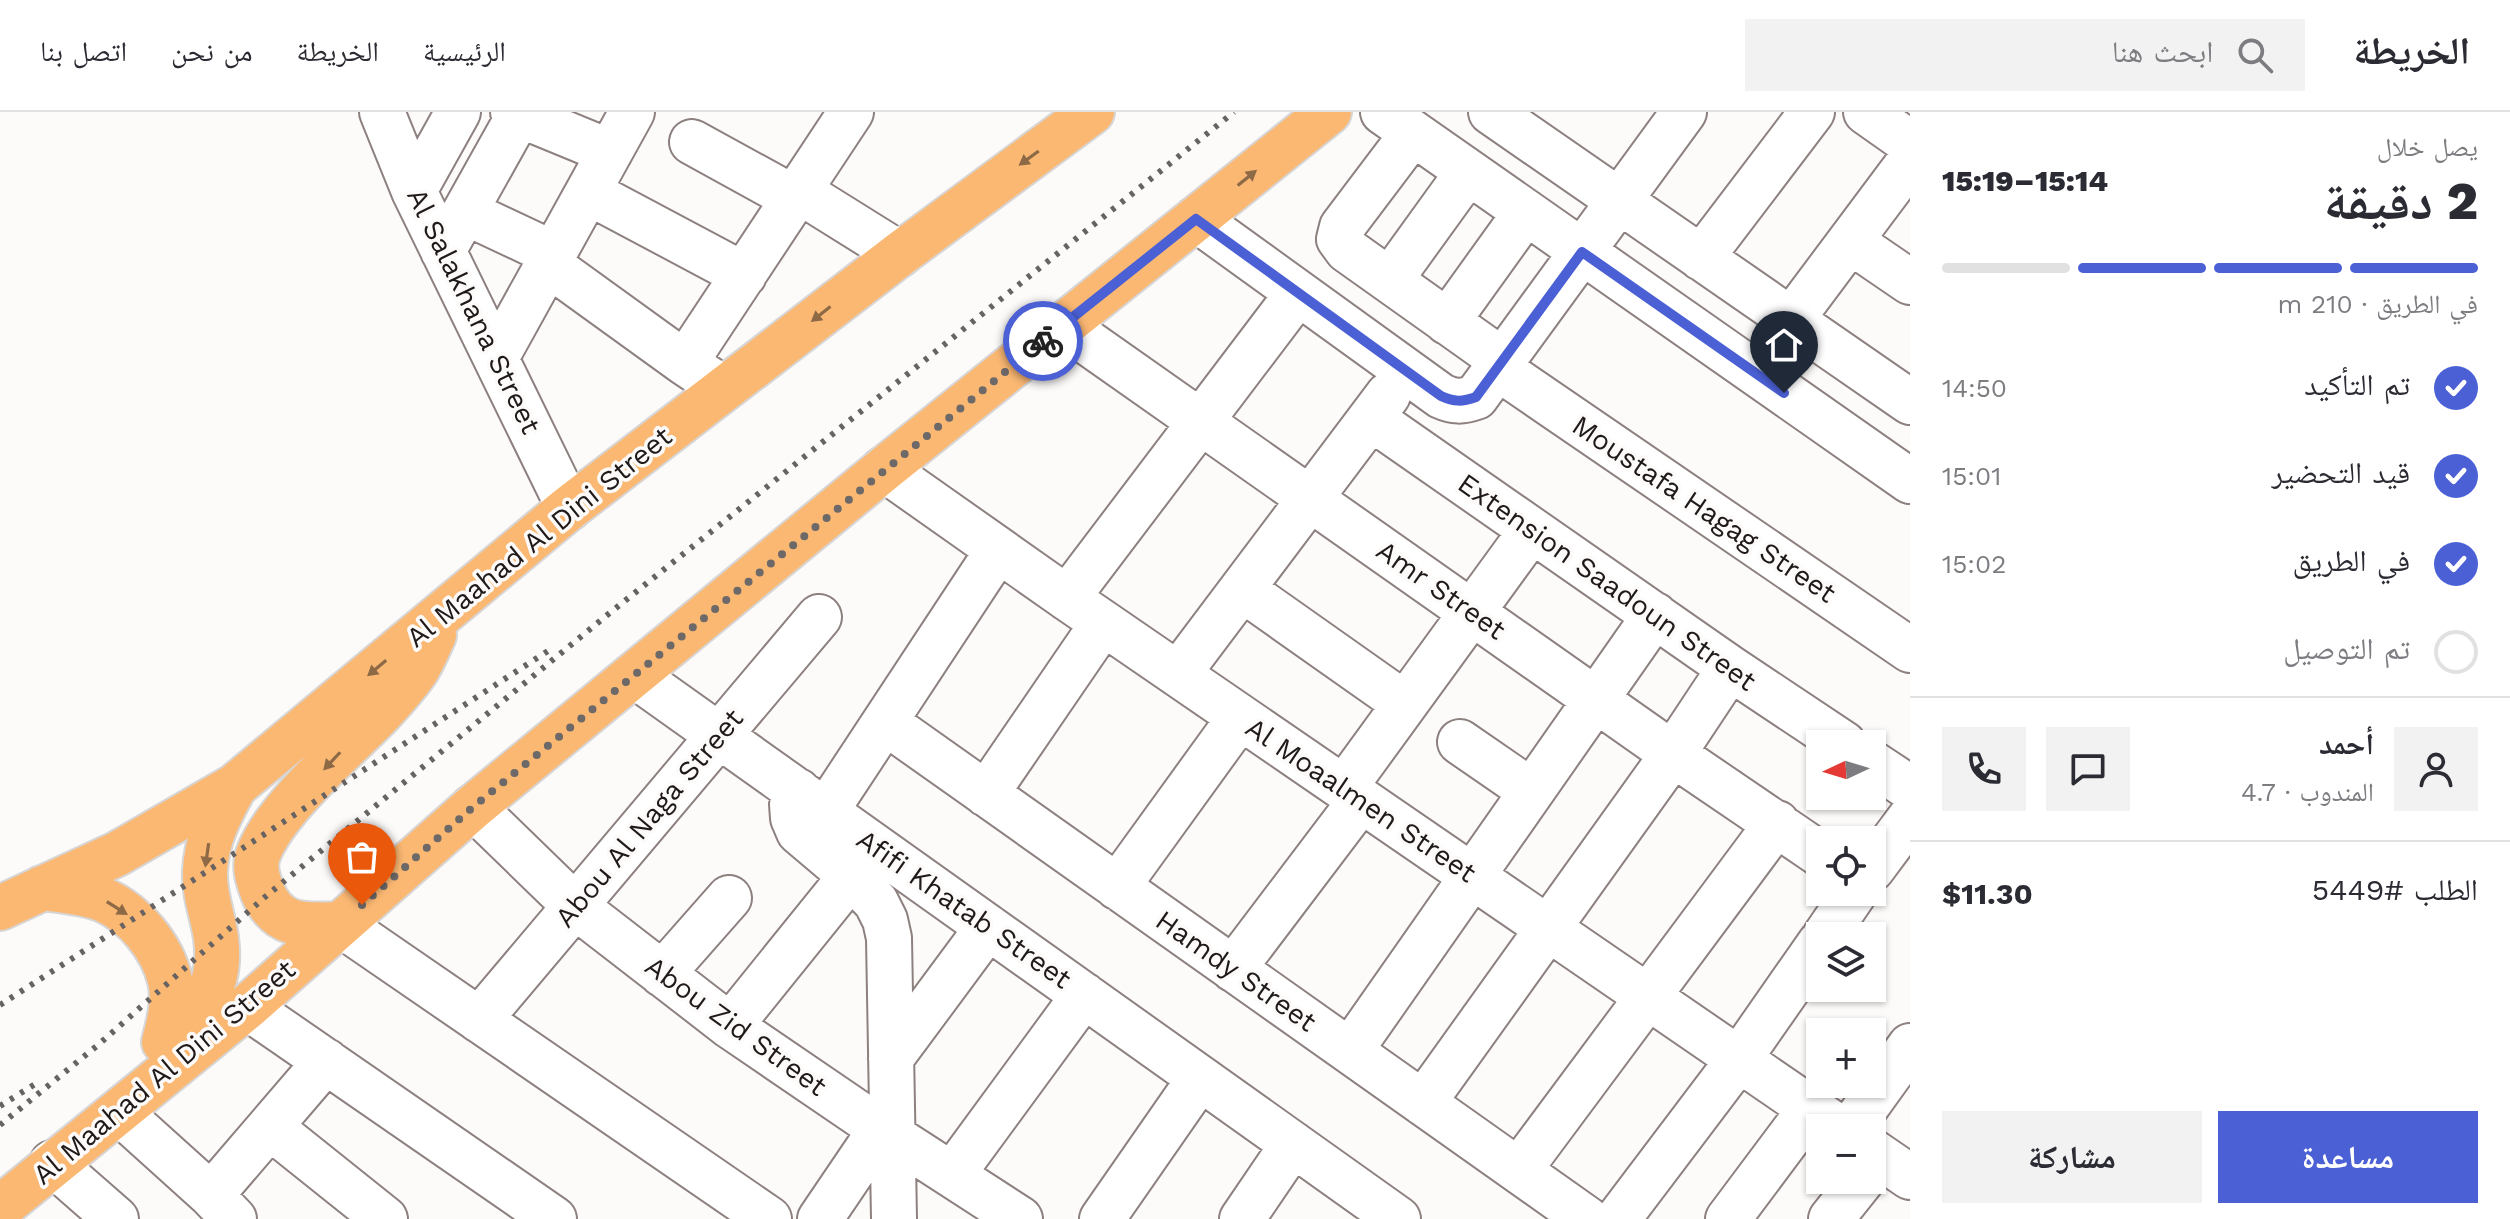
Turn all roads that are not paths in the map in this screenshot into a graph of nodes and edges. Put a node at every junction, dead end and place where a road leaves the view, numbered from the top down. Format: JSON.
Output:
{"nodes":[{"id":1,"x":382,"y":112,"type":"edge"},
{"id":2,"x":458,"y":112,"type":"edge"},
{"id":3,"x":632,"y":112,"type":"edge"},
{"id":4,"x":1092,"y":112,"type":"edge"},
{"id":5,"x":1329,"y":112,"type":"edge"},
{"id":6,"x":1491,"y":112,"type":"edge"},
{"id":7,"x":1684,"y":112,"type":"edge"},
{"id":8,"x":1812,"y":112,"type":"edge"},
{"id":9,"x":1866,"y":112,"type":"edge"},
{"id":10,"x":516,"y":113,"type":"edge"},
{"id":11,"x":844,"y":114,"type":"edge"},
{"id":12,"x":1398,"y":123,"type":"edge"},
{"id":13,"x":692,"y":142,"type":"dead end"},
{"id":14,"x":1910,"y":143,"type":"edge"},
{"id":15,"x":610,"y":152,"type":"junction"},
{"id":16,"x":1910,"y":161,"type":"edge"},
{"id":17,"x":1468,"y":172,"type":"junction"},
{"id":18,"x":414,"y":191,"type":"junction"},
{"id":19,"x":588,"y":192,"type":"junction"},
{"id":20,"x":796,"y":194,"type":"junction"},
{"id":21,"x":1619,"y":201,"type":"junction"},
{"id":22,"x":465,"y":212,"type":"junction"},
{"id":23,"x":1526,"y":212,"type":"junction"},
{"id":24,"x":1196,"y":219,"type":"junction"},
{"id":25,"x":1850,"y":241,"type":"junction"},
{"id":26,"x":443,"y":251,"type":"junction"},
{"id":27,"x":1582,"y":252,"type":"junction"},
{"id":28,"x":900,"y":254,"type":"junction"},
{"id":29,"x":1701,"y":258,"type":"junction"},
{"id":30,"x":551,"y":259,"type":"junction"},
{"id":31,"x":744,"y":275,"type":"junction"},
{"id":32,"x":1390,"y":280,"type":"junction"},
{"id":33,"x":1910,"y":282,"type":"edge"},
{"id":34,"x":1298,"y":293,"type":"junction"},
{"id":35,"x":1791,"y":320,"type":"junction"},
{"id":36,"x":1447,"y":322,"type":"junction"},
{"id":37,"x":1063,"y":325,"type":"junction"},
{"id":38,"x":496,"y":358,"type":"junction"},
{"id":39,"x":685,"y":363,"type":"junction"},
{"id":40,"x":1500,"y":365,"type":"junction"},
{"id":41,"x":1407,"y":371,"type":"junction"},
{"id":42,"x":725,"y":389,"type":"junction"},
{"id":43,"x":1910,"y":402,"type":"edge"},
{"id":44,"x":1371,"y":418,"type":"junction"},
{"id":45,"x":1201,"y":421,"type":"junction"},
{"id":46,"x":884,"y":469,"type":"junction"},
{"id":47,"x":1910,"y":481,"type":"edge"},
{"id":48,"x":1310,"y":499,"type":"junction"},
{"id":49,"x":569,"y":508,"type":"junction"},
{"id":50,"x":1531,"y":531,"type":"junction"},
{"id":51,"x":998,"y":550,"type":"junction"},
{"id":52,"x":1242,"y":589,"type":"junction"},
{"id":53,"x":1067,"y":598,"type":"junction"},
{"id":54,"x":445,"y":611,"type":"junction"},
{"id":55,"x":1472,"y":612,"type":"junction"},
{"id":56,"x":1655,"y":615,"type":"junction"},
{"id":57,"x":819,"y":617,"type":"dead end"},
{"id":58,"x":1103,"y":623,"type":"junction"},
{"id":59,"x":1910,"y":650,"type":"edge"},
{"id":60,"x":1730,"y":668,"type":"junction"},
{"id":61,"x":1178,"y":674,"type":"junction"},
{"id":62,"x":634,"y":675,"type":"junction"},
{"id":63,"x":1596,"y":699,"type":"junction"},
{"id":64,"x":1405,"y":704,"type":"junction"},
{"id":65,"x":1240,"y":717,"type":"junction"},
{"id":66,"x":885,"y":722,"type":"junction"},
{"id":67,"x":1823,"y":730,"type":"edge"},
{"id":68,"x":719,"y":735,"type":"junction"},
{"id":69,"x":1460,"y":742,"type":"dead end"},
{"id":70,"x":1673,"y":754,"type":"junction"},
{"id":71,"x":1886,"y":772,"type":"edge"},
{"id":72,"x":235,"y":786,"type":"junction"},
{"id":73,"x":1910,"y":788,"type":"edge"},
{"id":74,"x":1531,"y":791,"type":"junction"},
{"id":75,"x":986,"y":794,"type":"junction"},
{"id":76,"x":1352,"y":794,"type":"junction"},
{"id":77,"x":812,"y":801,"type":"junction"},
{"id":78,"x":473,"y":807,"type":"junction"},
{"id":79,"x":1910,"y":818,"type":"edge"},
{"id":80,"x":1777,"y":823,"type":"junction"},
{"id":81,"x":1806,"y":844,"type":"edge"},
{"id":82,"x":1886,"y":850,"type":"edge"},
{"id":83,"x":851,"y":876,"type":"junction"},
{"id":84,"x":1472,"y":876,"type":"junction"},
{"id":85,"x":1117,"y":887,"type":"junction"},
{"id":86,"x":42,"y":888,"type":"junction"},
{"id":87,"x":729,"y":898,"type":"dead end"},
{"id":88,"x":575,"y":906,"type":"junction"},
{"id":89,"x":0,"y":908,"type":"edge"},
{"id":90,"x":340,"y":924,"type":"junction"},
{"id":91,"x":988,"y":927,"type":"junction"},
{"id":92,"x":1549,"y":928,"type":"junction"},
{"id":93,"x":1806,"y":963,"type":"edge"},
{"id":94,"x":1233,"y":969,"type":"junction"},
{"id":95,"x":662,"y":974,"type":"junction"},
{"id":96,"x":1084,"y":995,"type":"junction"},
{"id":97,"x":1648,"y":997,"type":"junction"},
{"id":98,"x":247,"y":1007,"type":"junction"},
{"id":99,"x":479,"y":1020,"type":"junction"},
{"id":100,"x":730,"y":1026,"type":"junction"},
{"id":101,"x":164,"y":1042,"type":"junction"},
{"id":102,"x":1910,"y":1046,"type":"edge"},
{"id":103,"x":1350,"y":1051,"type":"junction"},
{"id":104,"x":891,"y":1058,"type":"junction"},
{"id":105,"x":1739,"y":1059,"type":"junction"},
{"id":106,"x":326,"y":1061,"type":"junction"},
{"id":107,"x":1200,"y":1078,"type":"junction"},
{"id":108,"x":1423,"y":1103,"type":"junction"},
{"id":109,"x":119,"y":1112,"type":"junction"},
{"id":110,"x":1819,"y":1114,"type":"edge"},
{"id":111,"x":1886,"y":1124,"type":"edge"},
{"id":112,"x":270,"y":1127,"type":"junction"},
{"id":113,"x":886,"y":1132,"type":"junction"},
{"id":114,"x":1806,"y":1138,"type":"edge"},
{"id":115,"x":1293,"y":1144,"type":"junction"},
{"id":116,"x":52,"y":1163,"type":"junction"},
{"id":117,"x":1519,"y":1170,"type":"junction"},
{"id":118,"x":952,"y":1175,"type":"junction"},
{"id":119,"x":0,"y":1179,"type":"edge"},
{"id":120,"x":1850,"y":1194,"type":"edge"},
{"id":121,"x":222,"y":1207,"type":"edge"},
{"id":122,"x":0,"y":1208,"type":"edge"},
{"id":123,"x":531,"y":1213,"type":"edge"},
{"id":124,"x":116,"y":1219,"type":"edge"},
{"id":125,"x":385,"y":1219,"type":"edge"},
{"id":126,"x":769,"y":1219,"type":"edge"},
{"id":127,"x":820,"y":1219,"type":"edge"},
{"id":128,"x":894,"y":1219,"type":"edge"},
{"id":129,"x":1020,"y":1219,"type":"edge"},
{"id":130,"x":1102,"y":1219,"type":"edge"},
{"id":131,"x":1242,"y":1219,"type":"edge"},
{"id":132,"x":1397,"y":1219,"type":"edge"},
{"id":133,"x":1587,"y":1219,"type":"edge"},
{"id":134,"x":1618,"y":1219,"type":"edge"},
{"id":135,"x":1728,"y":1219,"type":"edge"},
{"id":136,"x":1831,"y":1219,"type":"edge"}],
"edges":[{"from":1,"to":18,"type":"street","name":"Al Salakhana Street"},
{"from":2,"to":18,"type":"street"},
{"from":3,"to":15,"type":"street"},
{"from":4,"to":28,"type":"main road","name":"Al Maahad Al Dini Street","one_way":true},
{"from":24,"to":5,"type":"main road","name":"Al Maahad Al Dini Street","one_way":true},
{"from":6,"to":21,"type":"street"},
{"from":7,"to":21,"type":"street"},
{"from":8,"to":29,"type":"street"},
{"from":9,"to":14,"type":"street"},
{"from":10,"to":15,"type":"street"},
{"from":10,"to":22,"type":"street"},
{"from":11,"to":20,"type":"street"},
{"from":12,"to":17,"type":"street"},
{"from":12,"to":32,"type":"street","name":"Moustafa Hagag Street"},
{"from":13,"to":20,"type":"street"},
{"from":15,"to":19,"type":"street"},
{"from":16,"to":25,"type":"street"},
{"from":17,"to":23,"type":"street"},
{"from":17,"to":32,"type":"street"},
{"from":18,"to":26,"type":"street","name":"Al Salakhana Street"},
{"from":19,"to":30,"type":"street"},
{"from":19,"to":31,"type":"street"},
{"from":20,"to":28,"type":"street"},
{"from":20,"to":31,"type":"street"},
{"from":21,"to":27,"type":"street"},
{"from":21,"to":29,"type":"street"},
{"from":22,"to":26,"type":"street"},
{"from":22,"to":30,"type":"street"},
{"from":23,"to":27,"type":"street"},
{"from":23,"to":36,"type":"street"},
{"from":24,"to":34,"type":"street"},
{"from":24,"to":37,"type":"main road","name":"Al Maahad Al Dini Street"},
{"from":25,"to":33,"type":"street"},
{"from":25,"to":35,"type":"street"},
{"from":26,"to":38,"type":"street","name":"Al Salakhana Street"},
{"from":27,"to":40,"type":"street"},
{"from":27,"to":47,"type":"street"},
{"from":28,"to":42,"type":"main road","name":"Al Maahad Al Dini Street","one_way":true},
{"from":29,"to":35,"type":"street"},
{"from":30,"to":38,"type":"street"},
{"from":30,"to":39,"type":"street"},
{"from":31,"to":39,"type":"street"},
{"from":32,"to":36,"type":"street","name":"Moustafa Hagag Street"},
{"from":34,"to":41,"type":"street"},
{"from":34,"to":45,"type":"street"},
{"from":35,"to":43,"type":"street"},
{"from":36,"to":40,"type":"street","name":"Moustafa Hagag Street"},
{"from":37,"to":45,"type":"street","name":"Amr Street"},
{"from":37,"to":46,"type":"main road","name":"Al Maahad Al Dini Street"},
{"from":38,"to":49,"type":"street","name":"Al Salakhana Street"},
{"from":39,"to":42,"type":"street"},
{"from":40,"to":41,"type":"street"},
{"from":40,"to":59,"type":"street","name":"Moustafa Hagag Street"},
{"from":41,"to":44,"type":"street"},
{"from":42,"to":49,"type":"main road","name":"Al Maahad Al Dini Street"},
{"from":44,"to":48,"type":"street"},
{"from":44,"to":50,"type":"street","name":"Extension Saadoun Street"},
{"from":45,"to":48,"type":"street","name":"Amr Street"},
{"from":45,"to":53,"type":"street"},
{"from":46,"to":51,"type":"street","name":"Al Moaalmen Street"},
{"from":46,"to":62,"type":"main road","name":"Al Maahad Al Dini Street"},
{"from":48,"to":52,"type":"street"},
{"from":48,"to":55,"type":"street","name":"Amr Street"},
{"from":49,"to":54,"type":"main road","name":"Al Maahad Al Dini Street"},
{"from":50,"to":55,"type":"street"},
{"from":50,"to":56,"type":"street","name":"Extension Saadoun Street"},
{"from":51,"to":53,"type":"street","name":"Al Moaalmen Street"},
{"from":51,"to":66,"type":"street"},
{"from":52,"to":61,"type":"street"},
{"from":52,"to":64,"type":"street"},
{"from":53,"to":58,"type":"street","name":"Al Moaalmen Street"},
{"from":54,"to":72,"type":"main road","name":"Al Maahad Al Dini Street","one_way":true},
{"from":54,"to":90,"type":"main road","one_way":true},
{"from":55,"to":63,"type":"street","name":"Amr Street"},
{"from":55,"to":64,"type":"street"},
{"from":56,"to":60,"type":"street","name":"Extension Saadoun Street"},
{"from":56,"to":63,"type":"street"},
{"from":57,"to":68,"type":"street","name":"Abou Al Naga Street"},
{"from":58,"to":61,"type":"street","name":"Al Moaalmen Street"},
{"from":58,"to":75,"type":"street"},
{"from":60,"to":67,"type":"street","name":"Extension Saadoun Street"},
{"from":60,"to":70,"type":"street"},
{"from":61,"to":65,"type":"street","name":"Al Moaalmen Street"},
{"from":62,"to":68,"type":"street","name":"Afifi Khatab Street"},
{"from":62,"to":78,"type":"main road","name":"Al Maahad Al Dini Street"},
{"from":63,"to":70,"type":"street","name":"Amr Street"},
{"from":63,"to":74,"type":"street"},
{"from":64,"to":76,"type":"street"},
{"from":65,"to":76,"type":"street","name":"Al Moaalmen Street"},
{"from":65,"to":85,"type":"street"},
{"from":66,"to":75,"type":"street","name":"Hamdy Street"},
{"from":66,"to":77,"type":"street"},
{"from":68,"to":77,"type":"street","name":"Afifi Khatab Street"},
{"from":68,"to":88,"type":"street","name":"Abou Al Naga Street"},
{"from":69,"to":74,"type":"street"},
{"from":70,"to":80,"type":"street","name":"Amr Street"},
{"from":70,"to":92,"type":"street"},
{"from":71,"to":73,"type":"street"},
{"from":72,"to":86,"type":"main road"},
{"from":72,"to":101,"type":"main road","name":"Al Maahad Al Dini Street","one_way":true},
{"from":74,"to":84,"type":"street"},
{"from":75,"to":85,"type":"street","name":"Hamdy Street"},
{"from":76,"to":84,"type":"street","name":"Al Moaalmen Street"},
{"from":76,"to":94,"type":"street"},
{"from":77,"to":83,"type":"street"},
{"from":77,"to":91,"type":"street","name":"Afifi Khatab Street"},
{"from":78,"to":88,"type":"street","name":"Abou Zid Street"},
{"from":78,"to":90,"type":"main road","name":"Al Maahad Al Dini Street"},
{"from":79,"to":82,"type":"street"},
{"from":80,"to":81,"type":"street","name":"Amr Street"},
{"from":80,"to":97,"type":"street"},
{"from":83,"to":100,"type":"street"},
{"from":83,"to":104,"type":"street"},
{"from":84,"to":92,"type":"street","name":"Al Moaalmen Street"},
{"from":84,"to":103,"type":"street"},
{"from":85,"to":94,"type":"street","name":"Hamdy Street"},
{"from":86,"to":89,"type":"main road"},
{"from":86,"to":101,"type":"main road","one_way":true},
{"from":87,"to":95,"type":"street"},
{"from":88,"to":95,"type":"street","name":"Abou Zid Street"},
{"from":88,"to":99,"type":"street","name":"Abou Al Naga Street"},
{"from":90,"to":98,"type":"main road","name":"Al Maahad Al Dini Street"},
{"from":90,"to":99,"type":"street"},
{"from":91,"to":96,"type":"street","name":"Afifi Khatab Street"},
{"from":91,"to":104,"type":"street"},
{"from":92,"to":97,"type":"street","name":"Al Moaalmen Street"},
{"from":92,"to":108,"type":"street"},
{"from":93,"to":105,"type":"street"},
{"from":94,"to":103,"type":"street","name":"Hamdy Street"},
{"from":95,"to":100,"type":"street","name":"Abou Zid Street"},
{"from":96,"to":107,"type":"street","name":"Afifi Khatab Street"},
{"from":96,"to":118,"type":"street"},
{"from":97,"to":105,"type":"street","name":"Al Moaalmen Street"},
{"from":97,"to":117,"type":"street"},
{"from":98,"to":106,"type":"street"},
{"from":98,"to":109,"type":"main road","name":"Al Maahad Al Dini Street"},
{"from":99,"to":126,"type":"street"},
{"from":100,"to":113,"type":"street","name":"Abou Zid Street"},
{"from":101,"to":119,"type":"main road","name":"Al Maahad Al Dini Street"},
{"from":102,"to":111,"type":"street"},
{"from":103,"to":108,"type":"street","name":"Hamdy Street"},
{"from":104,"to":113,"type":"street"},
{"from":105,"to":110,"type":"street","name":"Al Moaalmen Street"},
{"from":105,"to":134,"type":"street"},
{"from":106,"to":112,"type":"street"},
{"from":106,"to":123,"type":"street"},
{"from":107,"to":115,"type":"street","name":"Afifi Khatab Street"},
{"from":107,"to":130,"type":"street"},
{"from":108,"to":117,"type":"street","name":"Hamdy Street"},
{"from":109,"to":116,"type":"main road","name":"Al Maahad Al Dini Street"},
{"from":109,"to":121,"type":"street"},
{"from":112,"to":121,"type":"street"},
{"from":112,"to":125,"type":"street"},
{"from":113,"to":118,"type":"street","name":"Abou Zid Street"},
{"from":113,"to":127,"type":"street"},
{"from":113,"to":128,"type":"street"},
{"from":114,"to":135,"type":"street"},
{"from":115,"to":131,"type":"street"},
{"from":115,"to":132,"type":"street","name":"Afifi Khatab Street"},
{"from":116,"to":122,"type":"main road","name":"Al Maahad Al Dini Street"},
{"from":116,"to":124,"type":"street"},
{"from":117,"to":133,"type":"street","name":"Hamdy Street"},
{"from":118,"to":129,"type":"street","name":"Abou Zid Street"},
{"from":120,"to":136,"type":"street"}]}
